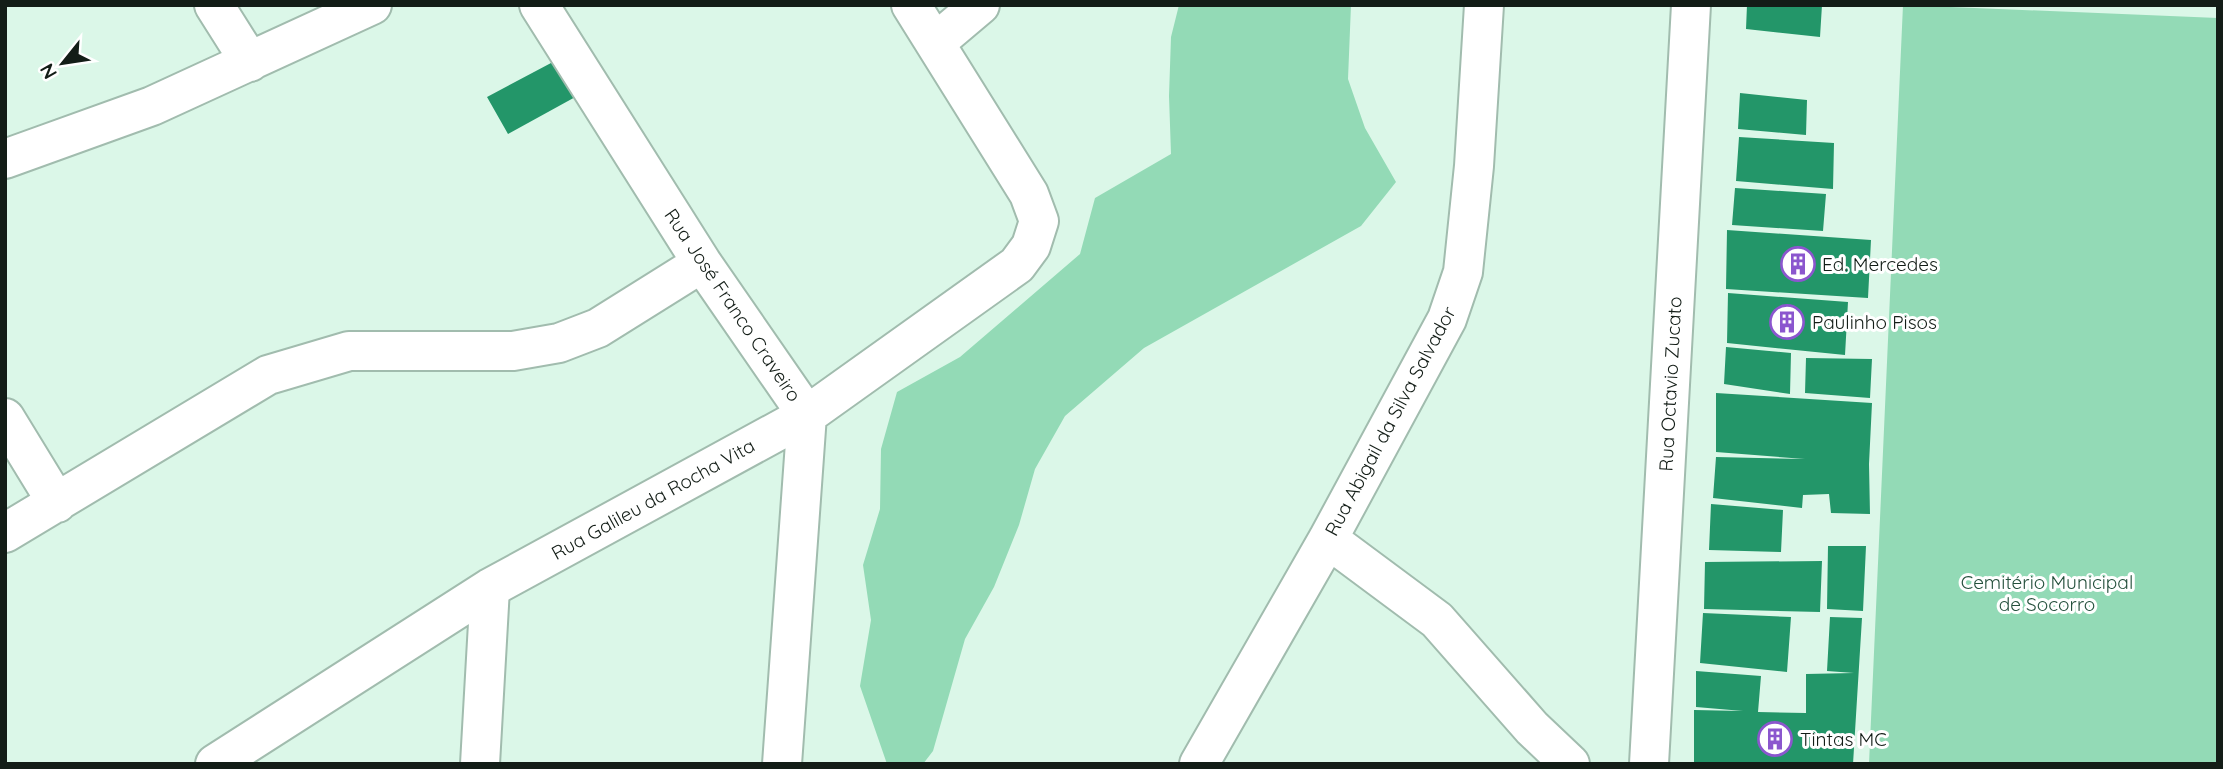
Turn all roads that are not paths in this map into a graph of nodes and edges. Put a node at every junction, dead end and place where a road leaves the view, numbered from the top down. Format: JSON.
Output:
{"nodes":[{"id":1,"x":214,"y":5,"type":"edge"},
{"id":2,"x":372,"y":5,"type":"edge"},
{"id":3,"x":539,"y":5,"type":"edge"},
{"id":4,"x":911,"y":5,"type":"edge"},
{"id":5,"x":980,"y":5,"type":"edge"},
{"id":6,"x":1484,"y":5,"type":"edge"},
{"id":7,"x":1690,"y":5,"type":"edge"},
{"id":8,"x":935,"y":43,"type":"junction"},
{"id":9,"x":250,"y":62,"type":"junction"},
{"id":10,"x":5,"y":159,"type":"edge"},
{"id":11,"x":702,"y":262,"type":"junction"},
{"id":12,"x":807,"y":415,"type":"junction"},
{"id":13,"x":5,"y":418,"type":"edge"},
{"id":14,"x":57,"y":503,"type":"junction"},
{"id":15,"x":5,"y":533,"type":"edge"},
{"id":16,"x":1328,"y":539,"type":"junction"},
{"id":17,"x":490,"y":588,"type":"junction"},
{"id":18,"x":215,"y":764,"type":"edge"},
{"id":19,"x":480,"y":764,"type":"edge"},
{"id":20,"x":782,"y":764,"type":"edge"},
{"id":21,"x":1199,"y":764,"type":"edge"},
{"id":22,"x":1570,"y":764,"type":"edge"},
{"id":23,"x":1649,"y":764,"type":"edge"}],
"edges":[{"from":1,"to":9,"type":"street"},
{"from":2,"to":9,"type":"street"},
{"from":3,"to":11,"type":"street","name":"Rua José Franco Craveiro"},
{"from":4,"to":8,"type":"street","name":"Rua Galileu da Rocha Vita"},
{"from":5,"to":8,"type":"street"},
{"from":6,"to":16,"type":"street","name":"Rua Abigail da Silva Salvador"},
{"from":7,"to":23,"type":"street","name":"Rua Octavio Zucato"},
{"from":8,"to":12,"type":"street","name":"Rua Galileu da Rocha Vita"},
{"from":9,"to":10,"type":"street"},
{"from":11,"to":12,"type":"street","name":"Rua José Franco Craveiro"},
{"from":11,"to":14,"type":"street"},
{"from":12,"to":17,"type":"street","name":"Rua Galileu da Rocha Vita"},
{"from":12,"to":20,"type":"street","name":"Rua José Franco Craveiro"},
{"from":13,"to":14,"type":"street"},
{"from":14,"to":15,"type":"street"},
{"from":16,"to":21,"type":"street","name":"Rua Abigail da Silva Salvador"},
{"from":16,"to":22,"type":"street"},
{"from":17,"to":18,"type":"street","name":"Rua Galileu da Rocha Vita"},
{"from":17,"to":19,"type":"street"}]}
